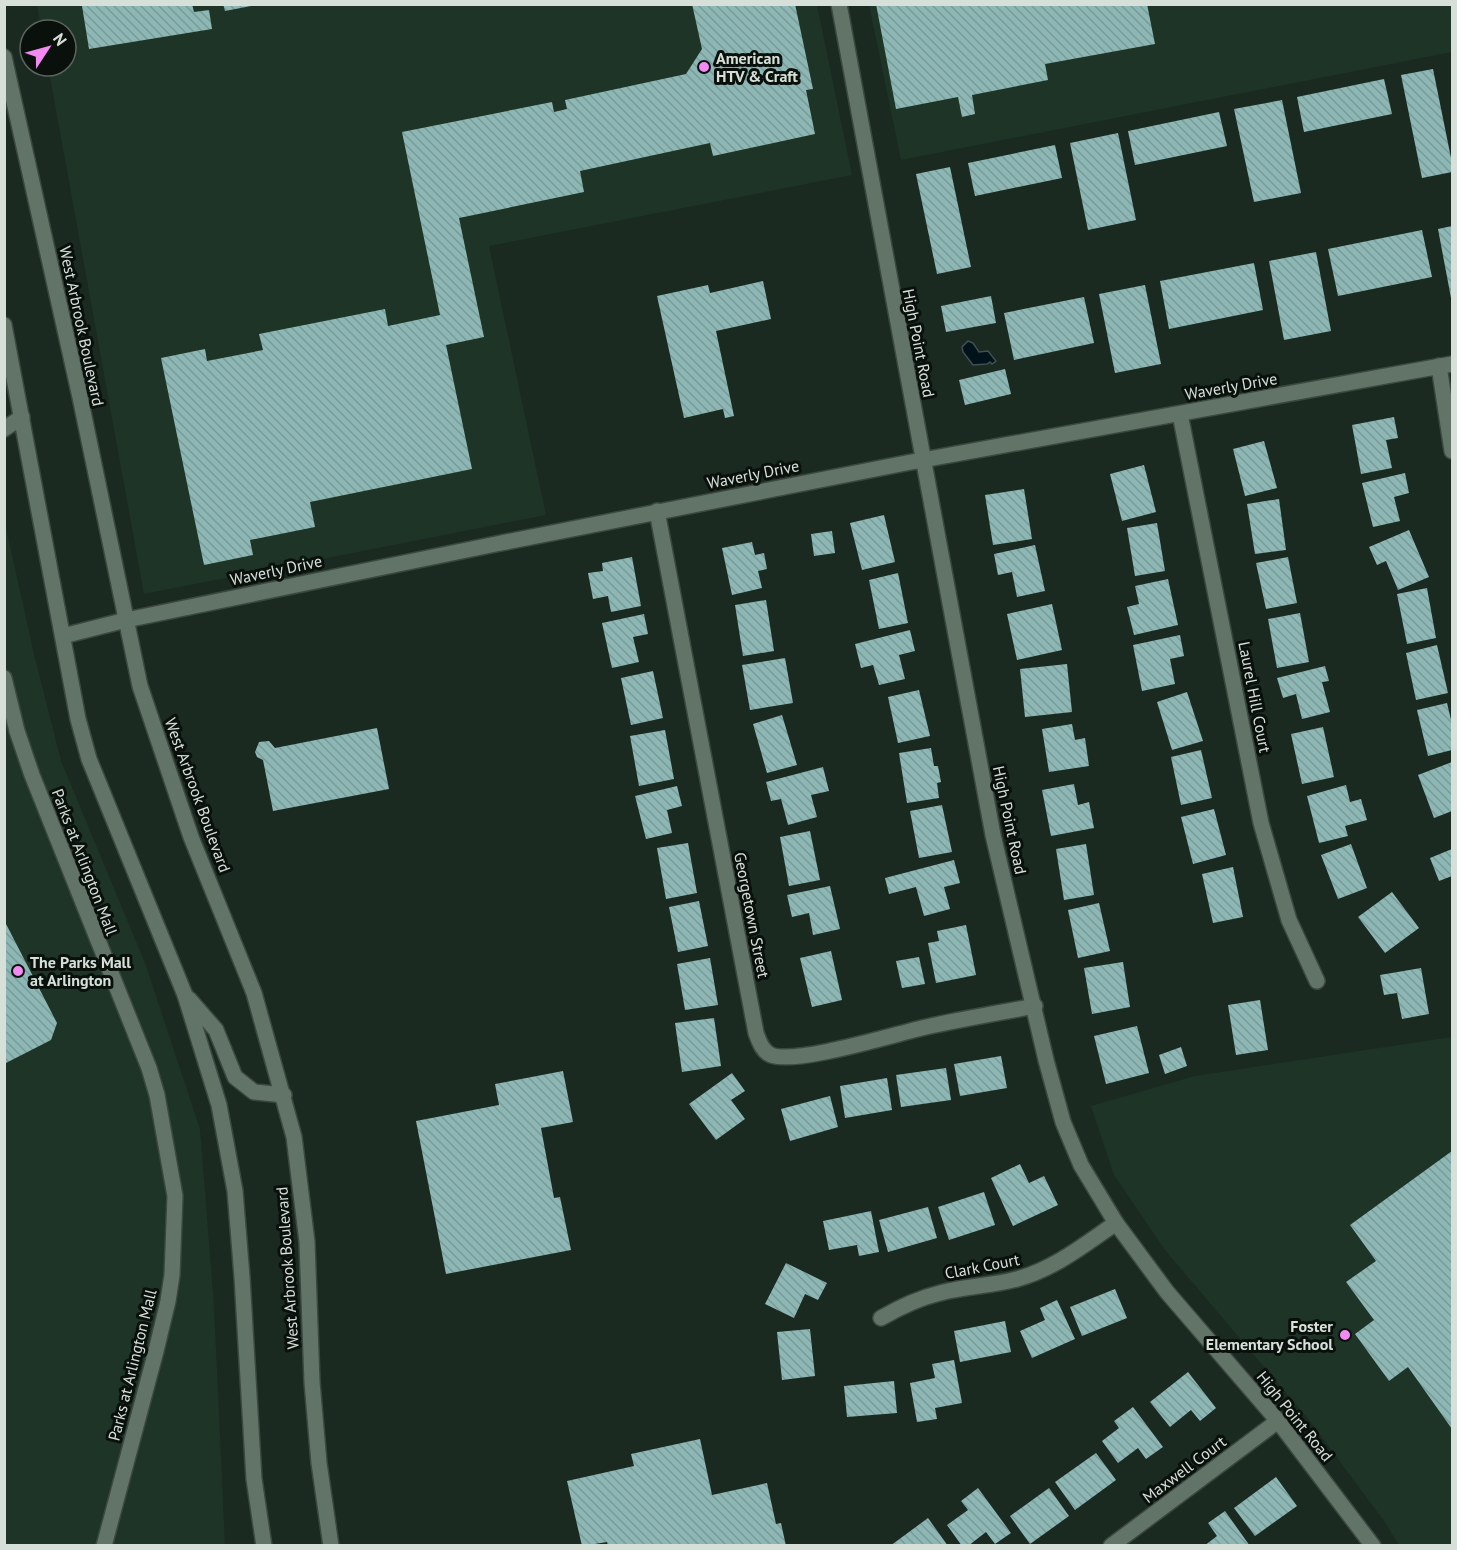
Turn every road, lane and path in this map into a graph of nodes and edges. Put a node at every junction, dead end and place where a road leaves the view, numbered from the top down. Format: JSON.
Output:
{"nodes":[{"id":1,"x":839,"y":4,"type":"edge"},
{"id":2,"x":4,"y":57,"type":"edge"},
{"id":3,"x":4,"y":325,"type":"edge"},
{"id":4,"x":1446,"y":365,"type":"edge"},
{"id":5,"x":1180,"y":414,"type":"junction"},
{"id":6,"x":22,"y":417,"type":"junction"},
{"id":7,"x":4,"y":429,"type":"edge"},
{"id":8,"x":1452,"y":451,"type":"edge"},
{"id":9,"x":923,"y":461,"type":"junction"},
{"id":10,"x":657,"y":511,"type":"junction"},
{"id":11,"x":126,"y":620,"type":"junction"},
{"id":12,"x":63,"y":636,"type":"junction"},
{"id":13,"x":4,"y":678,"type":"edge"},
{"id":14,"x":1317,"y":981,"type":"dead end"},
{"id":15,"x":185,"y":995,"type":"junction"},
{"id":16,"x":1035,"y":1006,"type":"junction"},
{"id":17,"x":284,"y":1095,"type":"junction"},
{"id":18,"x":1116,"y":1223,"type":"junction"},
{"id":19,"x":881,"y":1318,"type":"dead end"},
{"id":20,"x":1278,"y":1421,"type":"junction"},
{"id":21,"x":104,"y":1545,"type":"edge"},
{"id":22,"x":264,"y":1545,"type":"edge"},
{"id":23,"x":331,"y":1545,"type":"edge"},
{"id":24,"x":1111,"y":1545,"type":"edge"},
{"id":25,"x":1373,"y":1545,"type":"edge"}],
"edges":[{"from":1,"to":9,"type":"street","name":"High Point Road"},
{"from":2,"to":11,"type":"street","name":"West Arbrook Boulevard"},
{"from":3,"to":6,"type":"street"},
{"from":4,"to":5,"type":"street","name":"Waverly Drive"},
{"from":4,"to":8,"type":"street"},
{"from":5,"to":9,"type":"street","name":"Waverly Drive"},
{"from":5,"to":14,"type":"street","name":"Laurel Hill Court"},
{"from":6,"to":7,"type":"street"},
{"from":6,"to":12,"type":"street"},
{"from":9,"to":10,"type":"street","name":"Waverly Drive"},
{"from":9,"to":16,"type":"street","name":"High Point Road"},
{"from":10,"to":11,"type":"street","name":"Waverly Drive"},
{"from":10,"to":16,"type":"street","name":"Georgetown Street"},
{"from":11,"to":12,"type":"street","name":"Waverly Drive"},
{"from":11,"to":17,"type":"street","name":"West Arbrook Boulevard"},
{"from":12,"to":15,"type":"street"},
{"from":13,"to":21,"type":"street","name":"Parks at Arlington Mall"},
{"from":15,"to":17,"type":"street"},
{"from":15,"to":22,"type":"street"},
{"from":16,"to":18,"type":"street","name":"High Point Road"},
{"from":17,"to":23,"type":"street","name":"West Arbrook Boulevard"},
{"from":18,"to":19,"type":"street","name":"Clark Court"},
{"from":18,"to":20,"type":"street","name":"High Point Road"},
{"from":20,"to":24,"type":"street","name":"Maxwell Court"},
{"from":20,"to":25,"type":"street","name":"High Point Road"}]}
